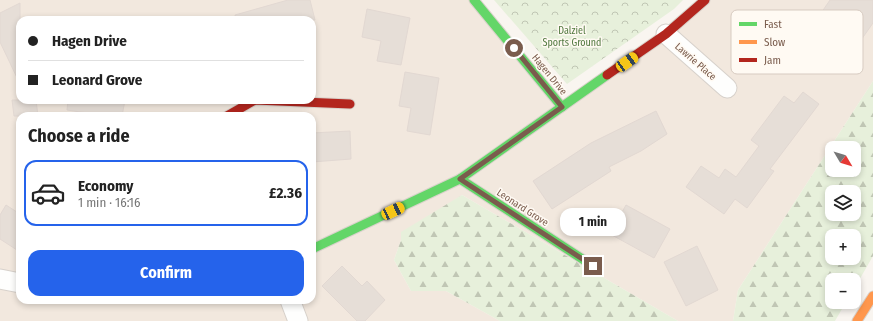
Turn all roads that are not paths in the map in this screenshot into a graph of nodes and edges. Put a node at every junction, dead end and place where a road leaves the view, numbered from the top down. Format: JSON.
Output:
{"nodes":[{"id":1,"x":474,"y":0,"type":"edge"},
{"id":2,"x":705,"y":0,"type":"edge"},
{"id":3,"x":666,"y":34,"type":"junction"},
{"id":4,"x":727,"y":88,"type":"dead end"},
{"id":5,"x":316,"y":103,"type":"edge"},
{"id":6,"x":248,"y":104,"type":"edge"},
{"id":7,"x":350,"y":104,"type":"dead end"},
{"id":8,"x":562,"y":107,"type":"junction"},
{"id":9,"x":234,"y":112,"type":"edge"},
{"id":10,"x":460,"y":179,"type":"junction"},
{"id":11,"x":316,"y":247,"type":"edge"},
{"id":12,"x":593,"y":266,"type":"dead end"},
{"id":13,"x":0,"y":279,"type":"edge"},
{"id":14,"x":16,"y":282,"type":"edge"},
{"id":15,"x":873,"y":296,"type":"edge"},
{"id":16,"x":292,"y":304,"type":"edge"},
{"id":17,"x":298,"y":321,"type":"edge"},
{"id":18,"x":857,"y":321,"type":"edge"}],
"edges":[{"from":1,"to":8,"type":"street","name":"Hagen Drive"},
{"from":2,"to":3,"type":"street"},
{"from":3,"to":4,"type":"street","name":"Lawrie Place"},
{"from":3,"to":8,"type":"street"},
{"from":5,"to":7,"type":"street"},
{"from":6,"to":9,"type":"street"},
{"from":8,"to":10,"type":"street"},
{"from":10,"to":11,"type":"street"},
{"from":10,"to":12,"type":"street","name":"Leonard Grove"},
{"from":13,"to":14,"type":"street"},
{"from":15,"to":18,"type":"street"},
{"from":16,"to":17,"type":"street"}]}
